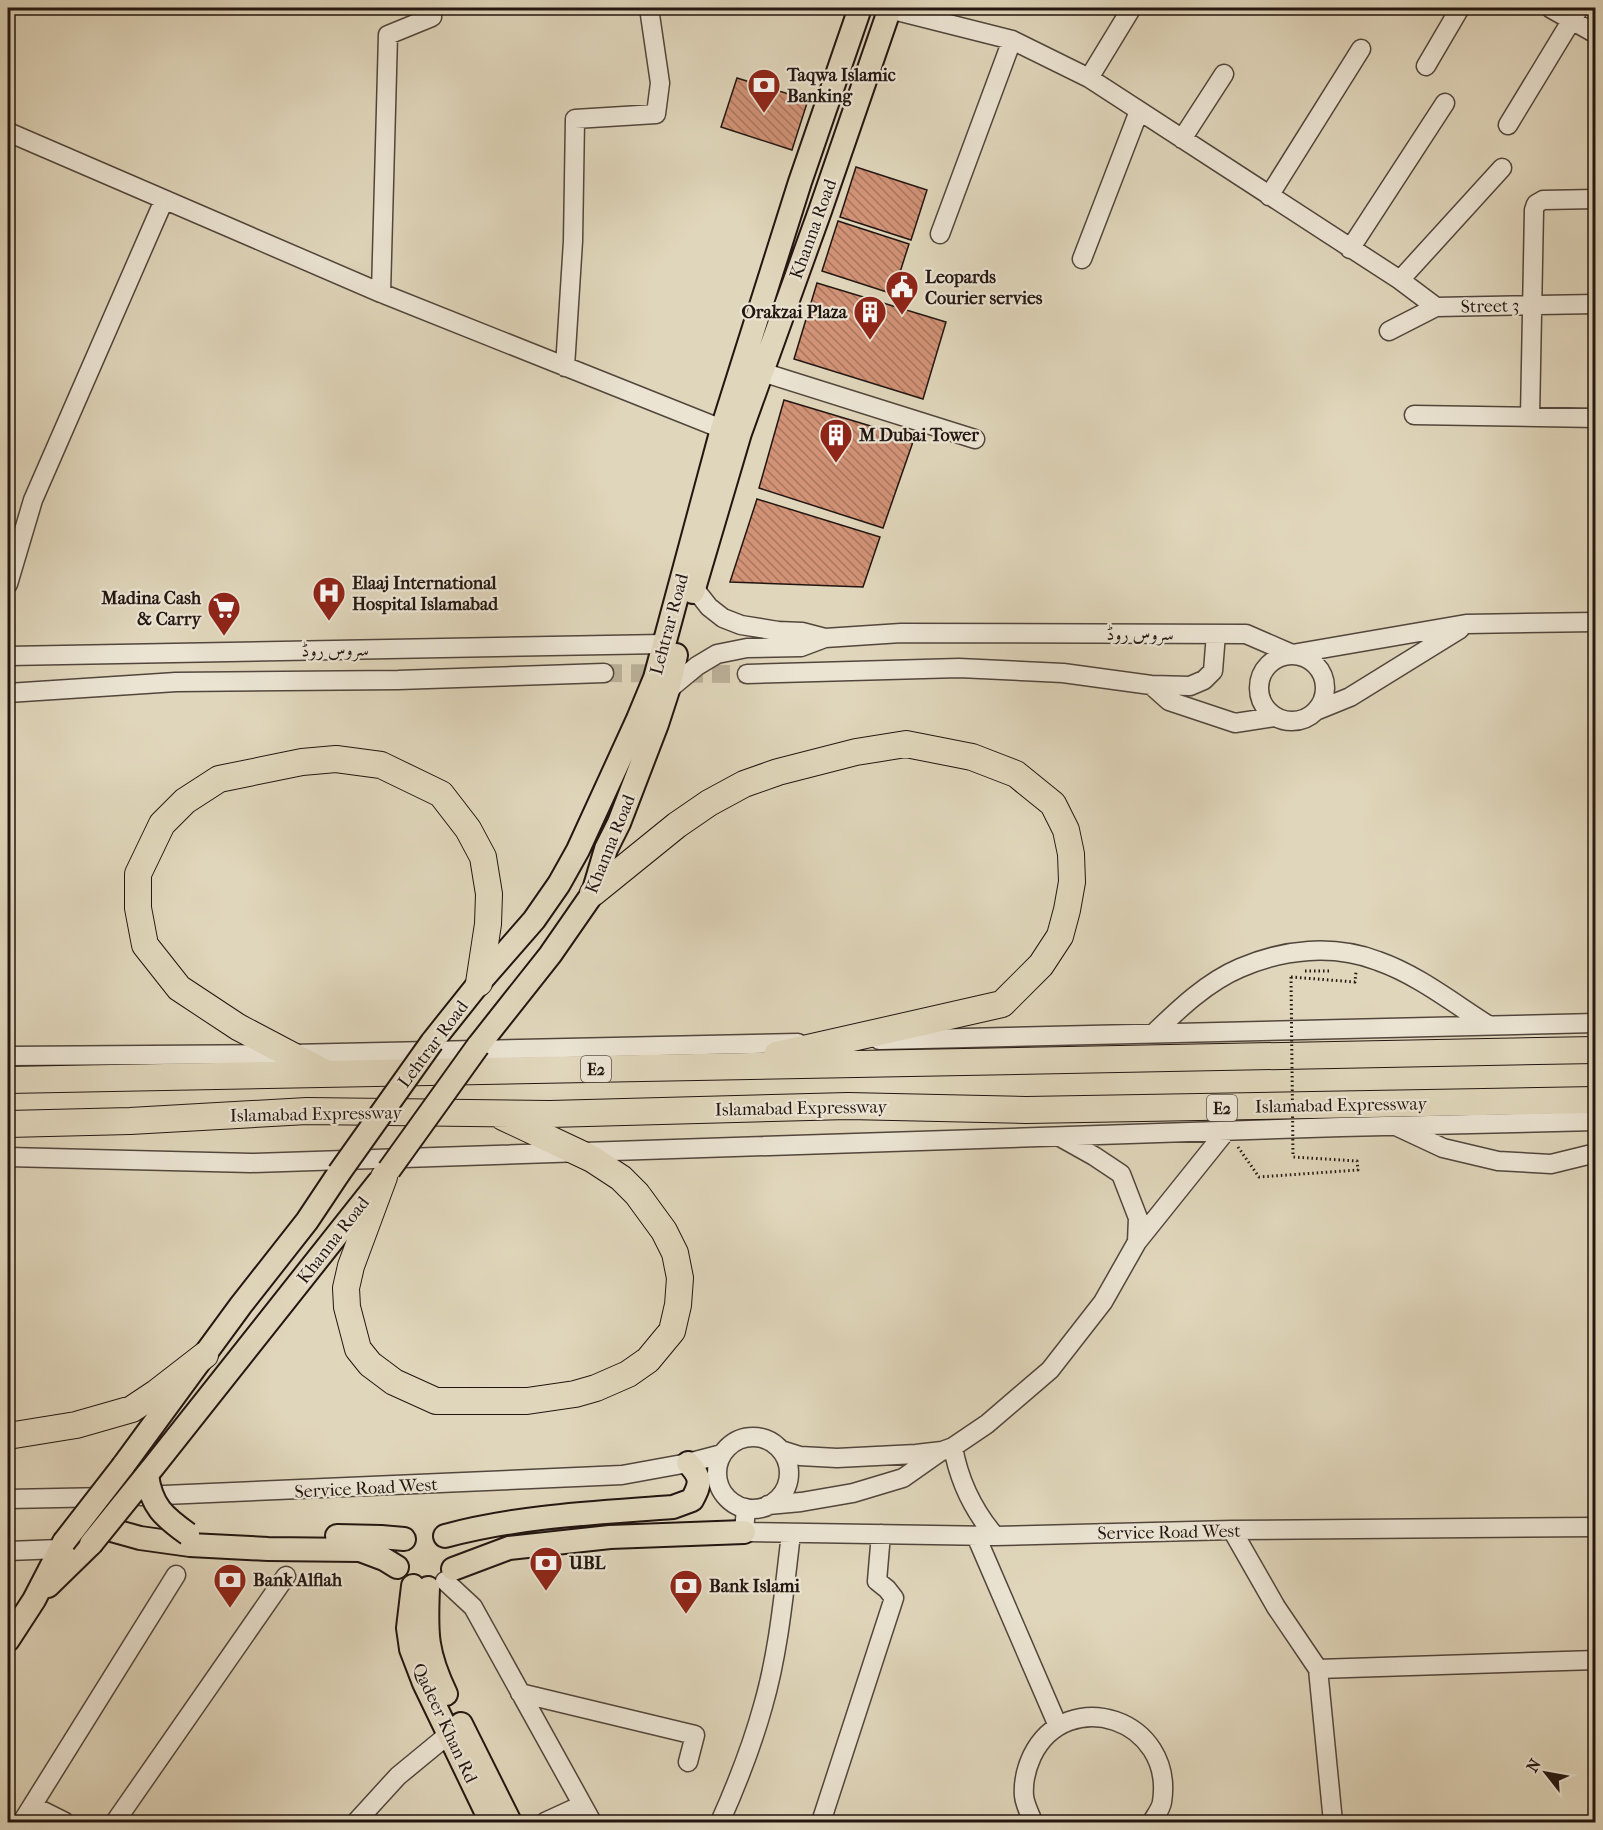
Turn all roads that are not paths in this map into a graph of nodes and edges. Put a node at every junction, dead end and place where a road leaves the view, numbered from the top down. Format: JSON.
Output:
{"nodes":[{"id":1,"x":428,"y":8,"type":"edge"},
{"id":2,"x":649,"y":8,"type":"edge"},
{"id":3,"x":860,"y":8,"type":"edge"},
{"id":4,"x":890,"y":8,"type":"edge"},
{"id":5,"x":1460,"y":8,"type":"edge"},
{"id":6,"x":1550,"y":8,"type":"edge"},
{"id":7,"x":1131,"y":9,"type":"edge"},
{"id":8,"x":1575,"y":14,"type":"edge"},
{"id":9,"x":1596,"y":34,"type":"edge"},
{"id":10,"x":1012,"y":40,"type":"junction"},
{"id":11,"x":1361,"y":49,"type":"dead end"},
{"id":12,"x":1425,"y":66,"type":"dead end"},
{"id":13,"x":1224,"y":74,"type":"dead end"},
{"id":14,"x":1089,"y":78,"type":"junction"},
{"id":15,"x":1445,"y":103,"type":"dead end"},
{"id":16,"x":1139,"y":111,"type":"junction"},
{"id":17,"x":1508,"y":124,"type":"dead end"},
{"id":18,"x":8,"y":132,"type":"edge"},
{"id":19,"x":1182,"y":139,"type":"junction"},
{"id":20,"x":1502,"y":168,"type":"dead end"},
{"id":21,"x":1269,"y":196,"type":"junction"},
{"id":22,"x":1596,"y":199,"type":"edge"},
{"id":23,"x":164,"y":200,"type":"junction"},
{"id":24,"x":940,"y":234,"type":"dead end"},
{"id":25,"x":1350,"y":249,"type":"junction"},
{"id":26,"x":1082,"y":259,"type":"dead end"},
{"id":27,"x":1400,"y":280,"type":"junction"},
{"id":28,"x":381,"y":294,"type":"junction"},
{"id":29,"x":1596,"y":304,"type":"edge"},
{"id":30,"x":1532,"y":305,"type":"junction"},
{"id":31,"x":1436,"y":307,"type":"junction"},
{"id":32,"x":1389,"y":331,"type":"dead end"},
{"id":33,"x":565,"y":367,"type":"junction"},
{"id":34,"x":762,"y":372,"type":"junction"},
{"id":35,"x":1414,"y":415,"type":"dead end"},
{"id":36,"x":1530,"y":417,"type":"junction"},
{"id":37,"x":1596,"y":418,"type":"edge"},
{"id":38,"x":722,"y":429,"type":"junction"},
{"id":39,"x":975,"y":439,"type":"dead end"},
{"id":40,"x":8,"y":584,"type":"edge"},
{"id":41,"x":694,"y":588,"type":"junction"},
{"id":42,"x":1596,"y":622,"type":"edge"},
{"id":43,"x":1466,"y":624,"type":"junction"},
{"id":44,"x":1216,"y":634,"type":"junction"},
{"id":45,"x":825,"y":638,"type":"junction"},
{"id":46,"x":663,"y":644,"type":"junction"},
{"id":47,"x":1292,"y":654,"type":"junction"},
{"id":48,"x":8,"y":656,"type":"edge"},
{"id":49,"x":604,"y":673,"type":"tunnel mouth"},
{"id":50,"x":747,"y":674,"type":"tunnel mouth"},
{"id":51,"x":1151,"y":685,"type":"junction"},
{"id":52,"x":668,"y":690,"type":"junction"},
{"id":53,"x":8,"y":693,"type":"edge"},
{"id":54,"x":1318,"y":710,"type":"junction"},
{"id":55,"x":1275,"y":717,"type":"junction"},
{"id":56,"x":592,"y":893,"type":"junction"},
{"id":57,"x":479,"y":983,"type":"junction"},
{"id":58,"x":1596,"y":1023,"type":"edge"},
{"id":59,"x":1488,"y":1025,"type":"junction"},
{"id":60,"x":1154,"y":1033,"type":"junction"},
{"id":61,"x":839,"y":1042,"type":"junction"},
{"id":62,"x":1596,"y":1050,"type":"edge"},
{"id":63,"x":291,"y":1054,"type":"junction"},
{"id":64,"x":8,"y":1056,"type":"edge"},
{"id":65,"x":718,"y":1067,"type":"junction"},
{"id":66,"x":328,"y":1074,"type":"junction"},
{"id":67,"x":8,"y":1080,"type":"edge"},
{"id":68,"x":1596,"y":1100,"type":"edge"},
{"id":69,"x":495,"y":1113,"type":"junction"},
{"id":70,"x":1596,"y":1121,"type":"edge"},
{"id":71,"x":8,"y":1124,"type":"edge"},
{"id":72,"x":1394,"y":1126,"type":"junction"},
{"id":73,"x":1226,"y":1131,"type":"junction"},
{"id":74,"x":1059,"y":1136,"type":"junction"},
{"id":75,"x":575,"y":1152,"type":"junction"},
{"id":76,"x":1596,"y":1152,"type":"edge"},
{"id":77,"x":8,"y":1157,"type":"edge"},
{"id":78,"x":339,"y":1173,"type":"joint"},
{"id":79,"x":386,"y":1173,"type":"junction"},
{"id":80,"x":1137,"y":1242,"type":"junction"},
{"id":81,"x":205,"y":1355,"type":"junction"},
{"id":82,"x":8,"y":1436,"type":"edge"},
{"id":83,"x":947,"y":1449,"type":"junction"},
{"id":84,"x":782,"y":1450,"type":"junction"},
{"id":85,"x":722,"y":1454,"type":"junction"},
{"id":86,"x":688,"y":1463,"type":"junction"},
{"id":87,"x":148,"y":1473,"type":"junction"},
{"id":88,"x":8,"y":1499,"type":"edge"},
{"id":89,"x":768,"y":1505,"type":"junction"},
{"id":90,"x":746,"y":1508,"type":"junction"},
{"id":91,"x":1596,"y":1527,"type":"edge"},
{"id":92,"x":1232,"y":1530,"type":"junction"},
{"id":93,"x":744,"y":1532,"type":"junction"},
{"id":94,"x":424,"y":1534,"type":"junction"},
{"id":95,"x":791,"y":1534,"type":"junction"},
{"id":96,"x":881,"y":1534,"type":"junction"},
{"id":97,"x":98,"y":1536,"type":"junction"},
{"id":98,"x":976,"y":1536,"type":"junction"},
{"id":99,"x":995,"y":1536,"type":"junction"},
{"id":100,"x":62,"y":1545,"type":"junction"},
{"id":101,"x":8,"y":1551,"type":"edge"},
{"id":102,"x":397,"y":1567,"type":"junction"},
{"id":103,"x":176,"y":1575,"type":"dead end"},
{"id":104,"x":286,"y":1576,"type":"dead end"},
{"id":105,"x":435,"y":1581,"type":"junction"},
{"id":106,"x":34,"y":1600,"type":"junction"},
{"id":107,"x":8,"y":1640,"type":"edge"},
{"id":108,"x":1596,"y":1660,"type":"edge"},
{"id":109,"x":1318,"y":1669,"type":"junction"},
{"id":110,"x":520,"y":1693,"type":"junction"},
{"id":111,"x":1058,"y":1726,"type":"junction"},
{"id":112,"x":449,"y":1734,"type":"junction"},
{"id":113,"x":688,"y":1762,"type":"dead end"},
{"id":114,"x":582,"y":1805,"type":"junction"},
{"id":115,"x":33,"y":1806,"type":"junction"},
{"id":116,"x":1158,"y":1821,"type":"edge"},
{"id":117,"x":22,"y":1822,"type":"edge"},
{"id":118,"x":65,"y":1822,"type":"edge"},
{"id":119,"x":115,"y":1822,"type":"edge"},
{"id":120,"x":356,"y":1822,"type":"edge"},
{"id":121,"x":491,"y":1822,"type":"edge"},
{"id":122,"x":510,"y":1822,"type":"edge"},
{"id":123,"x":545,"y":1822,"type":"edge"},
{"id":124,"x":592,"y":1822,"type":"edge"},
{"id":125,"x":720,"y":1822,"type":"edge"},
{"id":126,"x":821,"y":1822,"type":"edge"},
{"id":127,"x":1033,"y":1822,"type":"edge"},
{"id":128,"x":1332,"y":1822,"type":"edge"}],
"edges":[{"from":1,"to":28,"type":"street"},
{"from":2,"to":33,"type":"street"},
{"from":3,"to":38,"type":"main road","name":"Lehtrar Road"},
{"from":4,"to":10,"type":"street"},
{"from":4,"to":34,"type":"main road","name":"Khanna Road"},
{"from":5,"to":12,"type":"street"},
{"from":6,"to":8,"type":"street"},
{"from":7,"to":14,"type":"street"},
{"from":8,"to":9,"type":"street"},
{"from":8,"to":17,"type":"street"},
{"from":10,"to":14,"type":"street"},
{"from":10,"to":24,"type":"street"},
{"from":11,"to":21,"type":"street"},
{"from":13,"to":19,"type":"street"},
{"from":14,"to":16,"type":"street"},
{"from":15,"to":25,"type":"street"},
{"from":16,"to":19,"type":"street"},
{"from":16,"to":26,"type":"street"},
{"from":18,"to":23,"type":"street"},
{"from":19,"to":21,"type":"street"},
{"from":20,"to":27,"type":"street"},
{"from":21,"to":25,"type":"street"},
{"from":22,"to":30,"type":"street"},
{"from":23,"to":28,"type":"street"},
{"from":23,"to":40,"type":"street"},
{"from":25,"to":27,"type":"street"},
{"from":27,"to":31,"type":"street"},
{"from":28,"to":33,"type":"street"},
{"from":29,"to":30,"type":"street","name":"Street 3"},
{"from":30,"to":31,"type":"street","name":"Street 3"},
{"from":30,"to":36,"type":"street"},
{"from":31,"to":32,"type":"street","name":"Street 3"},
{"from":33,"to":38,"type":"street"},
{"from":34,"to":39,"type":"street"},
{"from":34,"to":41,"type":"main road","name":"Khanna Road"},
{"from":35,"to":36,"type":"street"},
{"from":36,"to":37,"type":"street"},
{"from":38,"to":46,"type":"main road","name":"Lehtrar Road"},
{"from":41,"to":45,"type":"street","name":"سروس روڈ"},
{"from":41,"to":52,"type":"main road","name":"Khanna Road"},
{"from":42,"to":43,"type":"street"},
{"from":43,"to":47,"type":"street"},
{"from":43,"to":54,"type":"street"},
{"from":44,"to":45,"type":"street","name":"سروس روڈ"},
{"from":44,"to":47,"type":"street","name":"سروس روڈ"},
{"from":44,"to":51,"type":"street"},
{"from":45,"to":52,"type":"street"},
{"from":46,"to":48,"type":"street","name":"سروس روڈ"},
{"from":46,"to":57,"type":"main road","name":"Lehtrar Road"},
{"from":47,"to":54,"type":"street"},
{"from":47,"to":55,"type":"street"},
{"from":49,"to":53,"type":"street"},
{"from":50,"to":51,"type":"street"},
{"from":51,"to":55,"type":"street"},
{"from":52,"to":56,"type":"main road","name":"Khanna Road"},
{"from":54,"to":55,"type":"street"},
{"from":56,"to":61,"type":"highway"},
{"from":56,"to":79,"type":"main road","name":"Khanna Road","bridge":true},
{"from":57,"to":63,"type":"highway"},
{"from":57,"to":78,"type":"main road","name":"Lehtrar Road","bridge":true},
{"from":58,"to":59,"type":"street"},
{"from":59,"to":60,"type":"street"},
{"from":59,"to":60,"type":"street"},
{"from":60,"to":61,"type":"street"},
{"from":61,"to":63,"type":"street"},
{"from":61,"to":65,"type":"highway"},
{"from":62,"to":65,"type":"highway","number":"E2"},
{"from":63,"to":64,"type":"street"},
{"from":63,"to":66,"type":"highway"},
{"from":65,"to":66,"type":"highway","number":"E2"},
{"from":66,"to":67,"type":"highway","number":"E2"},
{"from":68,"to":69,"type":"highway","name":"Islamabad Expressway","number":"E2"},
{"from":69,"to":71,"type":"highway","name":"Islamabad Expressway","number":"E2"},
{"from":69,"to":75,"type":"highway"},
{"from":70,"to":72,"type":"street"},
{"from":72,"to":73,"type":"street"},
{"from":72,"to":76,"type":"street"},
{"from":73,"to":74,"type":"street"},
{"from":73,"to":80,"type":"street"},
{"from":74,"to":75,"type":"street"},
{"from":74,"to":80,"type":"street"},
{"from":75,"to":77,"type":"street"},
{"from":75,"to":79,"type":"highway"},
{"from":78,"to":81,"type":"main road","name":"Khanna Road"},
{"from":79,"to":87,"type":"main road","name":"Khanna Road"},
{"from":80,"to":83,"type":"street"},
{"from":81,"to":82,"type":"highway"},
{"from":81,"to":100,"type":"main road","name":"Khanna Road","bridge":true},
{"from":83,"to":84,"type":"street"},
{"from":83,"to":89,"type":"street"},
{"from":83,"to":99,"type":"street"},
{"from":84,"to":85,"type":"street"},
{"from":84,"to":89,"type":"street"},
{"from":85,"to":86,"type":"street","name":"Service Road West"},
{"from":85,"to":90,"type":"street"},
{"from":86,"to":88,"type":"street","name":"Service Road West"},
{"from":86,"to":94,"type":"main road"},
{"from":87,"to":94,"type":"main road","bridge":true},
{"from":87,"to":97,"type":"main road","name":"Khanna Road","bridge":true},
{"from":89,"to":90,"type":"street"},
{"from":90,"to":93,"type":"street"},
{"from":91,"to":92,"type":"street","name":"Service Road West"},
{"from":92,"to":99,"type":"street","name":"Service Road West"},
{"from":92,"to":109,"type":"street"},
{"from":93,"to":95,"type":"street","name":"Service Road West"},
{"from":93,"to":105,"type":"main road"},
{"from":94,"to":102,"type":"main road"},
{"from":94,"to":105,"type":"main road"},
{"from":95,"to":96,"type":"street","name":"Service Road West"},
{"from":95,"to":125,"type":"street"},
{"from":96,"to":98,"type":"street","name":"Service Road West"},
{"from":96,"to":126,"type":"street"},
{"from":97,"to":102,"type":"main road"},
{"from":97,"to":106,"type":"main road","name":"Khanna Road"},
{"from":98,"to":99,"type":"street","name":"Service Road West"},
{"from":98,"to":111,"type":"street"},
{"from":100,"to":101,"type":"street"},
{"from":100,"to":106,"type":"main road","name":"Khanna Road"},
{"from":102,"to":105,"type":"main road"},
{"from":103,"to":115,"type":"street"},
{"from":104,"to":119,"type":"street"},
{"from":105,"to":110,"type":"street"},
{"from":105,"to":112,"type":"main road","name":"Qadeer Khan Rd"},
{"from":105,"to":122,"type":"main road","name":"Qadeer Khan Rd"},
{"from":106,"to":107,"type":"main road","name":"Khanna Road"},
{"from":108,"to":109,"type":"street"},
{"from":109,"to":128,"type":"street"},
{"from":110,"to":113,"type":"street"},
{"from":110,"to":114,"type":"street"},
{"from":111,"to":116,"type":"street"},
{"from":111,"to":127,"type":"street"},
{"from":112,"to":120,"type":"street"},
{"from":112,"to":121,"type":"main road","name":"Qadeer Khan Rd"},
{"from":114,"to":123,"type":"street"},
{"from":114,"to":124,"type":"street"},
{"from":115,"to":117,"type":"street"},
{"from":115,"to":118,"type":"street"}]}
